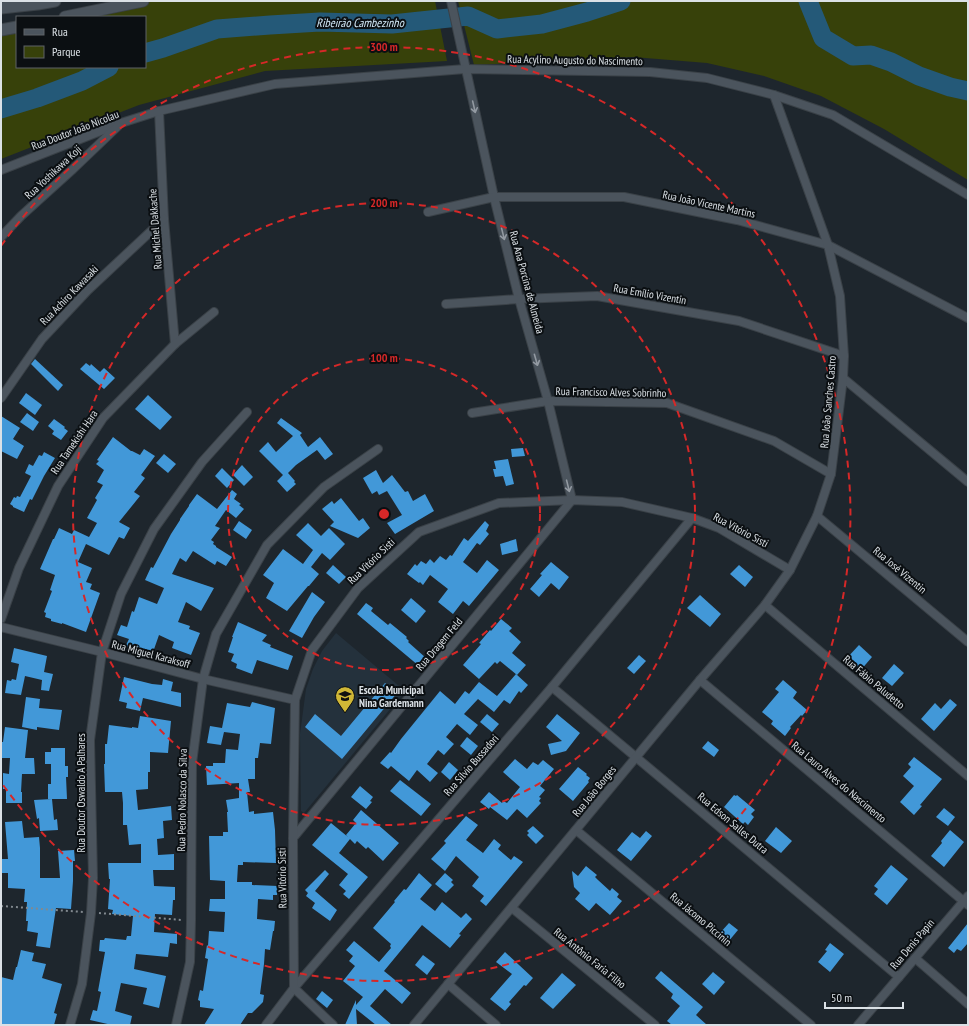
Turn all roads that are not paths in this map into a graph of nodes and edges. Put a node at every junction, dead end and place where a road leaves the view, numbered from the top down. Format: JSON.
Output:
{"nodes":[{"id":1,"x":56,"y":1,"type":"edge"},
{"id":2,"x":143,"y":1,"type":"edge"},
{"id":3,"x":451,"y":1,"type":"edge"},
{"id":4,"x":1,"y":8,"type":"edge"},
{"id":5,"x":70,"y":16,"type":"edge"},
{"id":6,"x":16,"y":27,"type":"edge"},
{"id":7,"x":1,"y":30,"type":"edge"},
{"id":8,"x":466,"y":69,"type":"junction"},
{"id":9,"x":774,"y":95,"type":"junction"},
{"id":10,"x":159,"y":111,"type":"junction"},
{"id":11,"x":121,"y":123,"type":"junction"},
{"id":12,"x":1,"y":170,"type":"edge"},
{"id":13,"x":968,"y":195,"type":"edge"},
{"id":14,"x":494,"y":197,"type":"junction"},
{"id":15,"x":428,"y":212,"type":"dead end"},
{"id":16,"x":164,"y":219,"type":"junction"},
{"id":17,"x":1,"y":237,"type":"edge"},
{"id":18,"x":828,"y":245,"type":"junction"},
{"id":19,"x":519,"y":300,"type":"junction"},
{"id":20,"x":446,"y":304,"type":"dead end"},
{"id":21,"x":214,"y":312,"type":"dead end"},
{"id":22,"x":968,"y":318,"type":"edge"},
{"id":23,"x":175,"y":344,"type":"junction"},
{"id":24,"x":844,"y":356,"type":"junction"},
{"id":25,"x":843,"y":378,"type":"junction"},
{"id":26,"x":1,"y":398,"type":"edge"},
{"id":27,"x":548,"y":402,"type":"junction"},
{"id":28,"x":247,"y":412,"type":"dead end"},
{"id":29,"x":472,"y":413,"type":"dead end"},
{"id":30,"x":378,"y":449,"type":"dead end"},
{"id":31,"x":831,"y":474,"type":"junction"},
{"id":32,"x":968,"y":482,"type":"edge"},
{"id":33,"x":572,"y":500,"type":"junction"},
{"id":34,"x":817,"y":516,"type":"junction"},
{"id":35,"x":692,"y":518,"type":"junction"},
{"id":36,"x":790,"y":570,"type":"junction"},
{"id":37,"x":765,"y":605,"type":"junction"},
{"id":38,"x":1,"y":619,"type":"edge"},
{"id":39,"x":1,"y":627,"type":"edge"},
{"id":40,"x":968,"y":642,"type":"edge"},
{"id":41,"x":102,"y":652,"type":"junction"},
{"id":42,"x":203,"y":679,"type":"junction"},
{"id":43,"x":700,"y":680,"type":"junction"},
{"id":44,"x":552,"y":687,"type":"junction"},
{"id":45,"x":295,"y":700,"type":"junction"},
{"id":46,"x":636,"y":757,"type":"junction"},
{"id":47,"x":968,"y":776,"type":"edge"},
{"id":48,"x":576,"y":830,"type":"junction"},
{"id":49,"x":293,"y":838,"type":"junction"},
{"id":50,"x":966,"y":900,"type":"edge"},
{"id":51,"x":512,"y":908,"type":"junction"},
{"id":52,"x":915,"y":958,"type":"junction"},
{"id":53,"x":899,"y":977,"type":"junction"},
{"id":54,"x":448,"y":984,"type":"junction"},
{"id":55,"x":294,"y":988,"type":"junction"},
{"id":56,"x":968,"y":1004,"type":"edge"},
{"id":57,"x":70,"y":1025,"type":"edge"},
{"id":58,"x":176,"y":1025,"type":"edge"},
{"id":59,"x":266,"y":1025,"type":"edge"},
{"id":60,"x":333,"y":1025,"type":"edge"},
{"id":61,"x":414,"y":1025,"type":"edge"},
{"id":62,"x":496,"y":1025,"type":"edge"},
{"id":63,"x":655,"y":1025,"type":"edge"},
{"id":64,"x":811,"y":1025,"type":"edge"},
{"id":65,"x":858,"y":1025,"type":"edge"}],
"edges":[{"from":1,"to":4,"type":"main road"},
{"from":2,"to":5,"type":"main road"},
{"from":3,"to":8,"type":"street","name":"Rua Ana Porcina de Almeida"},
{"from":6,"to":7,"type":"main road"},
{"from":8,"to":9,"type":"street","name":"Rua Acylino Augusto do Nascimento"},
{"from":8,"to":10,"type":"street","name":"Rua Acylino Augusto do Nascimento"},
{"from":8,"to":14,"type":"street","name":"Rua Ana Porcina de Almeida","one_way":true},
{"from":9,"to":13,"type":"street","name":"Rua Acylino Augusto do Nascimento"},
{"from":9,"to":18,"type":"street","name":"Rua João Sanches Castro"},
{"from":10,"to":11,"type":"street","name":"Rua Doutor João Nicolau"},
{"from":10,"to":16,"type":"street","name":"Rua Michel Dakkache"},
{"from":11,"to":12,"type":"street","name":"Rua Doutor João Nicolau"},
{"from":11,"to":17,"type":"street","name":"Rua Yoshikawa Koji"},
{"from":14,"to":15,"type":"street","name":"Rua João Vicente Martins"},
{"from":14,"to":18,"type":"street","name":"Rua João Vicente Martins"},
{"from":14,"to":19,"type":"street","name":"Rua Ana Porcina de Almeida","one_way":true},
{"from":16,"to":23,"type":"street","name":"Rua Michel Dakkache"},
{"from":16,"to":26,"type":"street","name":"Rua Achiro Kawasaki"},
{"from":18,"to":22,"type":"street","name":"Rua João Vicente Martins"},
{"from":18,"to":24,"type":"street","name":"Rua João Sanches Castro"},
{"from":19,"to":20,"type":"street","name":"Rua Emílio Vizentin"},
{"from":19,"to":24,"type":"street","name":"Rua Emílio Vizentin"},
{"from":19,"to":27,"type":"street","name":"Rua Ana Porcina de Almeida","one_way":true},
{"from":21,"to":23,"type":"street","name":"Rua Tamekishi Hara"},
{"from":23,"to":38,"type":"street","name":"Rua Tamekishi Hara"},
{"from":24,"to":25,"type":"street","name":"Rua João Sanches Castro"},
{"from":25,"to":31,"type":"street","name":"Rua João Sanches Castro"},
{"from":25,"to":32,"type":"street"},
{"from":27,"to":29,"type":"street","name":"Rua Francisco Alves Sobrinho"},
{"from":27,"to":31,"type":"street","name":"Rua Francisco Alves Sobrinho"},
{"from":27,"to":33,"type":"street","name":"Rua Ana Porcina de Almeida","one_way":true},
{"from":28,"to":41,"type":"street","name":"Rua Doutor Oswaldo A Palhares"},
{"from":30,"to":42,"type":"street","name":"Rua Pedro Nolasco da Silva"},
{"from":31,"to":34,"type":"street","name":"Rua João Sanches Castro"},
{"from":33,"to":35,"type":"street","name":"Rua Vitório Sisti"},
{"from":33,"to":45,"type":"street","name":"Rua Vitório Sisti"},
{"from":33,"to":49,"type":"street","name":"Rua Dragem Feld"},
{"from":34,"to":36,"type":"street","name":"Rua João Sanches Castro"},
{"from":34,"to":40,"type":"street","name":"Rua José Vizentin"},
{"from":35,"to":36,"type":"street","name":"Rua Vitório Sisti"},
{"from":35,"to":44,"type":"street","name":"Rua Sílvio Bussadori"},
{"from":36,"to":37,"type":"street","name":"Rua João Borges"},
{"from":37,"to":43,"type":"street","name":"Rua João Borges"},
{"from":37,"to":47,"type":"street","name":"Rua Fábio Paludetto"},
{"from":39,"to":41,"type":"street","name":"Rua Miguel Karaksoff"},
{"from":41,"to":42,"type":"street","name":"Rua Miguel Karaksoff"},
{"from":41,"to":57,"type":"street","name":"Rua Doutor Oswaldo A Palhares"},
{"from":42,"to":45,"type":"street","name":"Rua Miguel Karaksoff"},
{"from":42,"to":58,"type":"street","name":"Rua Pedro Nolasco da Silva"},
{"from":43,"to":46,"type":"street","name":"Rua João Borges"},
{"from":43,"to":50,"type":"street","name":"Rua Lauro Alves do Nascimento"},
{"from":44,"to":46,"type":"street","name":"Rua Edson Salles Dutra"},
{"from":44,"to":55,"type":"street","name":"Rua Sílvio Bussadori"},
{"from":45,"to":49,"type":"street","name":"Rua Vitório Sisti"},
{"from":46,"to":48,"type":"street","name":"Rua João Borges"},
{"from":46,"to":53,"type":"street","name":"Rua Edson Salles Dutra"},
{"from":48,"to":51,"type":"street","name":"Rua João Borges"},
{"from":48,"to":64,"type":"street","name":"Rua Jácomo Piccinin"},
{"from":49,"to":55,"type":"street","name":"Rua Vitório Sisti"},
{"from":50,"to":52,"type":"street","name":"Rua Denis Papin"},
{"from":51,"to":54,"type":"street","name":"Rua João Borges"},
{"from":51,"to":63,"type":"street","name":"Rua Antônio Faria Filho"},
{"from":52,"to":53,"type":"street","name":"Rua Denis Papin"},
{"from":52,"to":56,"type":"street"},
{"from":53,"to":65,"type":"street","name":"Rua Denis Papin"},
{"from":54,"to":61,"type":"street","name":"Rua João Borges"},
{"from":54,"to":62,"type":"street"},
{"from":55,"to":59,"type":"street","name":"Rua Sílvio Bussadori"},
{"from":55,"to":60,"type":"street"}]}
